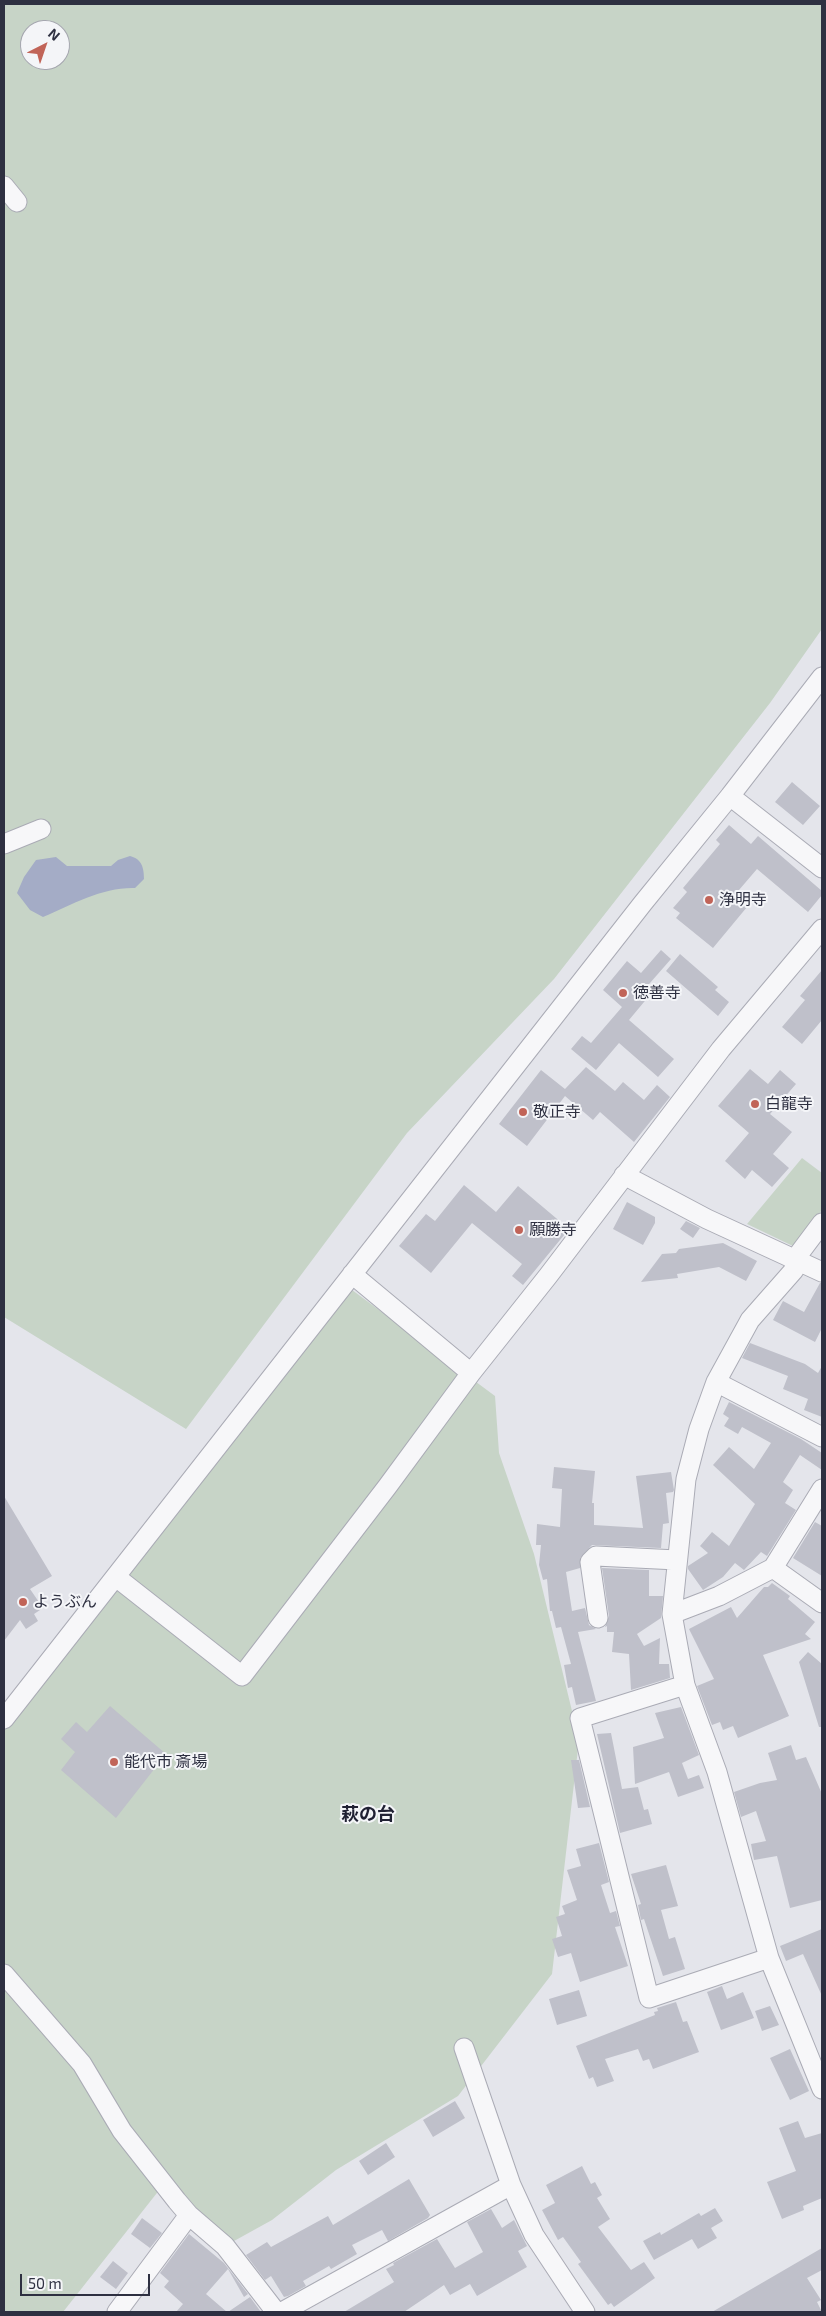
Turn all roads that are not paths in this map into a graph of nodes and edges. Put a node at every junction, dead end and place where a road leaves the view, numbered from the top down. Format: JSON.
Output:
{"nodes":[{"id":1,"x":4,"y":186,"type":"edge"},
{"id":2,"x":17,"y":202,"type":"dead end"},
{"id":3,"x":822,"y":676,"type":"edge"},
{"id":4,"x":730,"y":796,"type":"junction"},
{"id":5,"x":41,"y":829,"type":"dead end"},
{"id":6,"x":4,"y":844,"type":"edge"},
{"id":7,"x":822,"y":868,"type":"edge"},
{"id":8,"x":822,"y":929,"type":"edge"},
{"id":9,"x":624,"y":1175,"type":"junction"},
{"id":10,"x":822,"y":1223,"type":"edge"},
{"id":11,"x":795,"y":1259,"type":"junction"},
{"id":12,"x":822,"y":1272,"type":"edge"},
{"id":13,"x":352,"y":1274,"type":"junction"},
{"id":14,"x":471,"y":1373,"type":"junction"},
{"id":15,"x":716,"y":1382,"type":"junction"},
{"id":16,"x":822,"y":1437,"type":"edge"},
{"id":17,"x":822,"y":1489,"type":"edge"},
{"id":18,"x":677,"y":1560,"type":"junction"},
{"id":19,"x":773,"y":1568,"type":"junction"},
{"id":20,"x":116,"y":1577,"type":"junction"},
{"id":21,"x":822,"y":1603,"type":"edge"},
{"id":22,"x":672,"y":1614,"type":"junction"},
{"id":23,"x":598,"y":1618,"type":"dead end"},
{"id":24,"x":685,"y":1685,"type":"junction"},
{"id":25,"x":4,"y":1719,"type":"edge"},
{"id":26,"x":769,"y":1958,"type":"junction"},
{"id":27,"x":4,"y":1974,"type":"edge"},
{"id":28,"x":464,"y":2048,"type":"dead end"},
{"id":29,"x":822,"y":2089,"type":"edge"},
{"id":30,"x":511,"y":2184,"type":"junction"},
{"id":31,"x":189,"y":2214,"type":"junction"},
{"id":32,"x":117,"y":2312,"type":"edge"},
{"id":33,"x":276,"y":2312,"type":"edge"},
{"id":34,"x":282,"y":2312,"type":"edge"},
{"id":35,"x":584,"y":2312,"type":"edge"}],
"edges":[{"from":1,"to":2,"type":"street"},
{"from":3,"to":4,"type":"street"},
{"from":4,"to":7,"type":"street"},
{"from":4,"to":13,"type":"street"},
{"from":5,"to":6,"type":"street"},
{"from":8,"to":9,"type":"street"},
{"from":9,"to":11,"type":"street"},
{"from":9,"to":14,"type":"street"},
{"from":10,"to":11,"type":"street"},
{"from":11,"to":12,"type":"street"},
{"from":11,"to":15,"type":"street"},
{"from":13,"to":14,"type":"street"},
{"from":13,"to":20,"type":"street"},
{"from":14,"to":20,"type":"street"},
{"from":15,"to":16,"type":"street"},
{"from":15,"to":18,"type":"street"},
{"from":17,"to":19,"type":"street"},
{"from":18,"to":22,"type":"street"},
{"from":18,"to":23,"type":"street"},
{"from":19,"to":21,"type":"street"},
{"from":19,"to":22,"type":"street"},
{"from":20,"to":25,"type":"street"},
{"from":22,"to":24,"type":"street"},
{"from":24,"to":26,"type":"street"},
{"from":24,"to":26,"type":"street"},
{"from":26,"to":29,"type":"street"},
{"from":27,"to":31,"type":"street"},
{"from":28,"to":30,"type":"street"},
{"from":30,"to":34,"type":"street"},
{"from":30,"to":35,"type":"street"},
{"from":31,"to":32,"type":"street"},
{"from":31,"to":33,"type":"street"}]}
